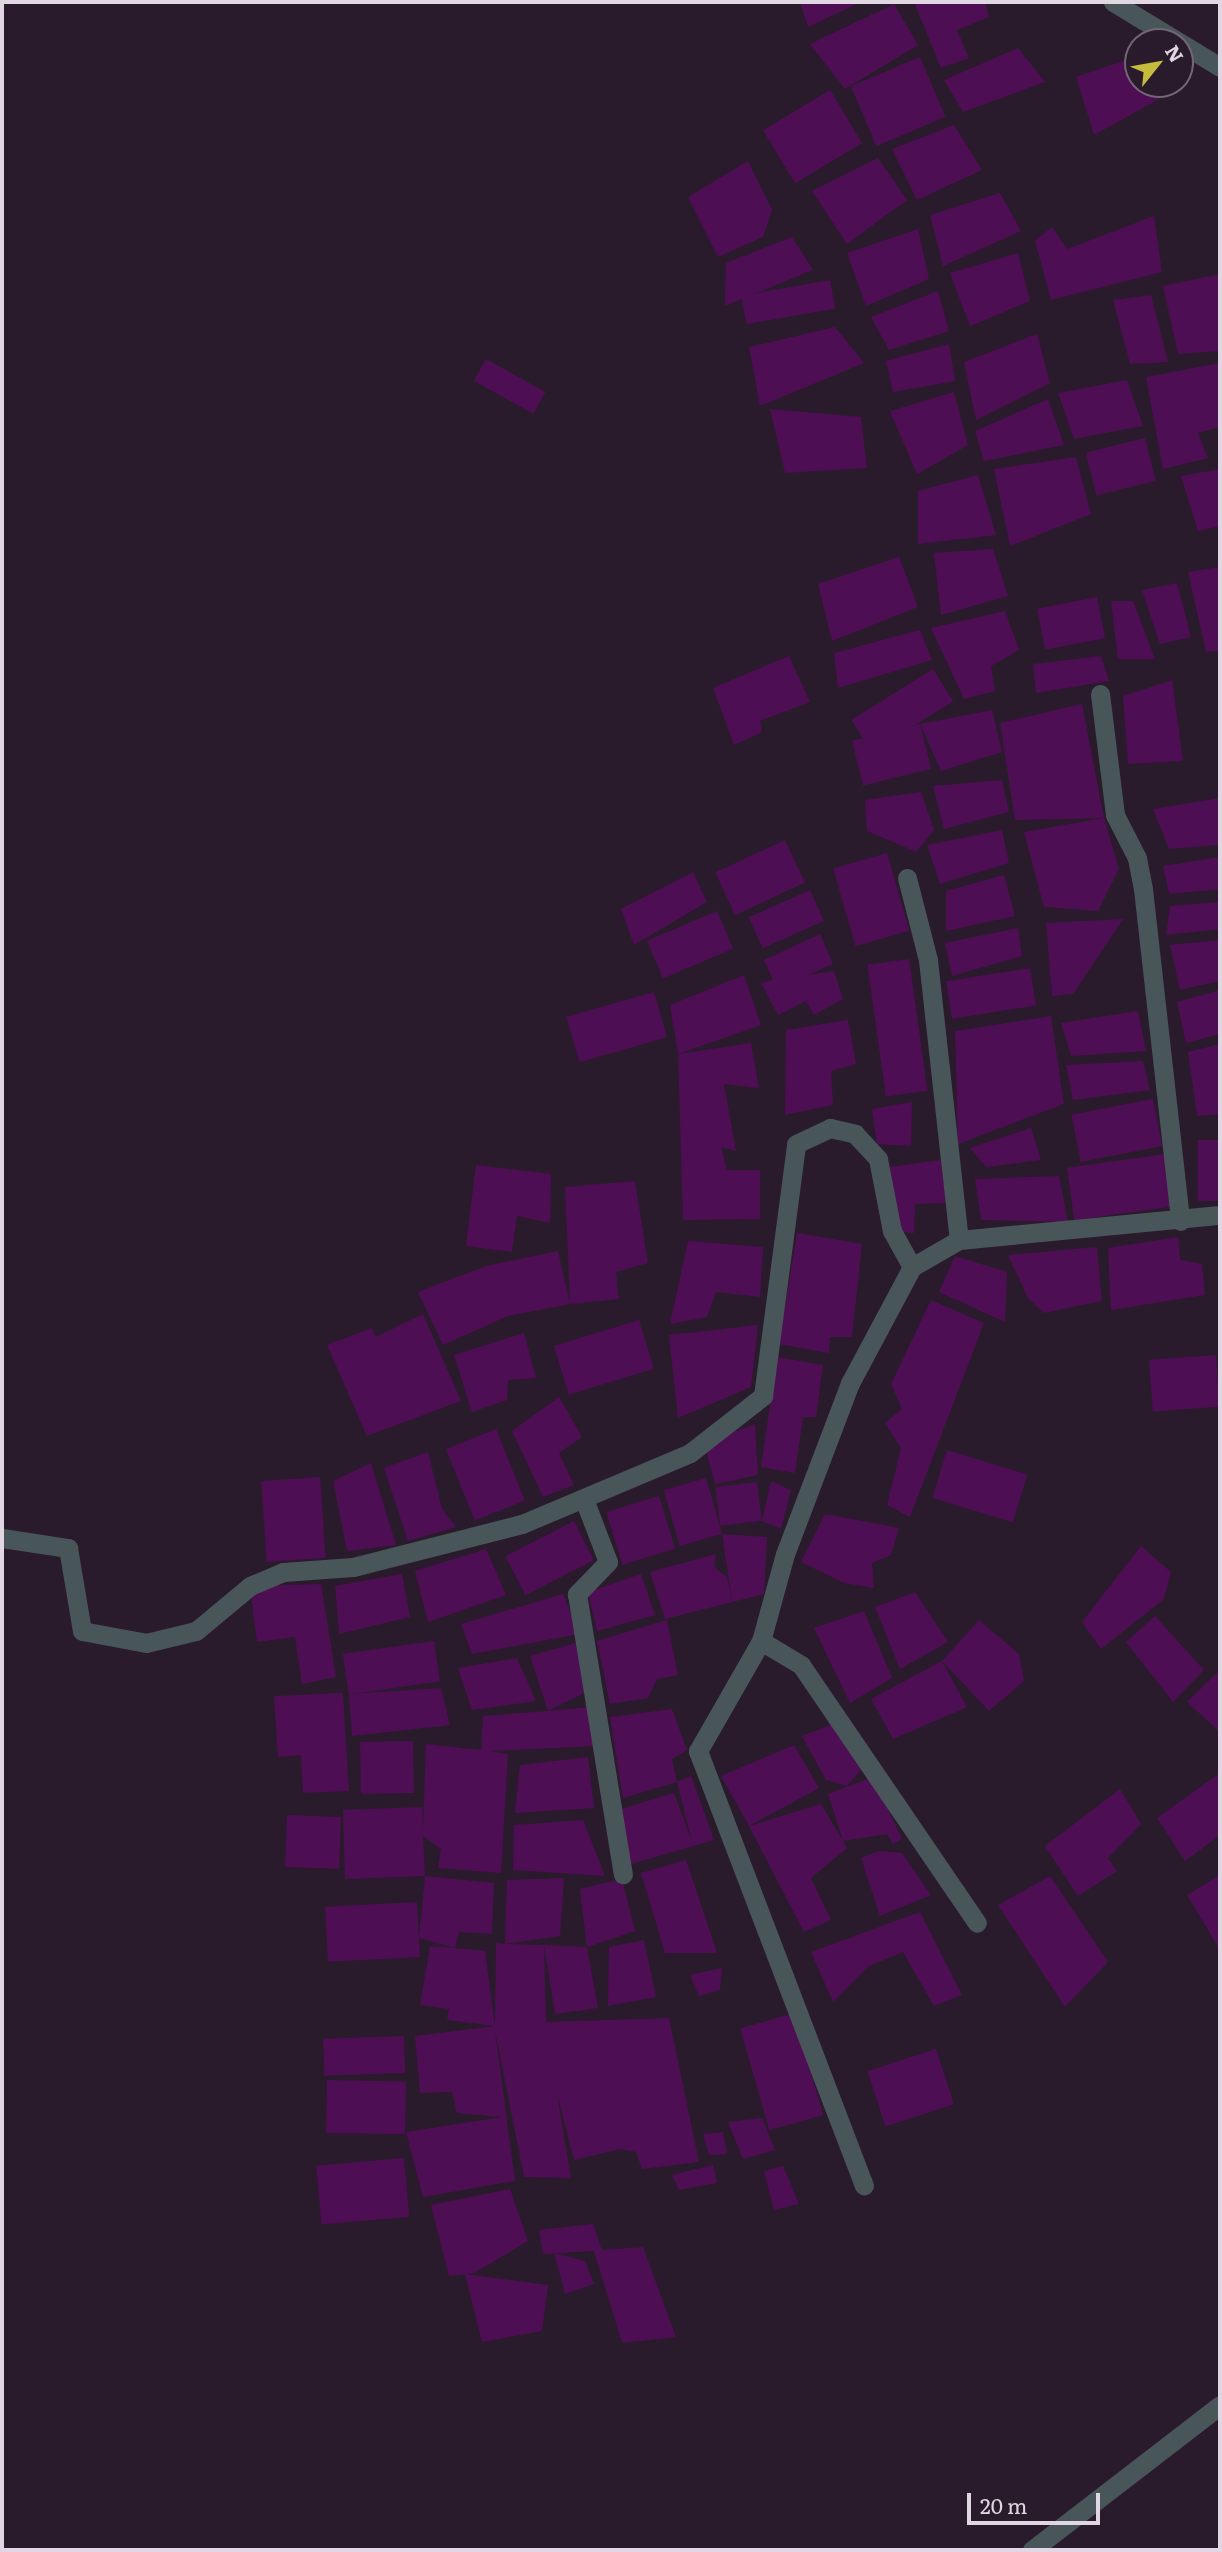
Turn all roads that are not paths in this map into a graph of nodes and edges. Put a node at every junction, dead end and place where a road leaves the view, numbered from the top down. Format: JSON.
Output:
{"nodes":[{"id":1,"x":1113,"y":2,"type":"edge"},
{"id":2,"x":1220,"y":67,"type":"edge"},
{"id":3,"x":1100,"y":694,"type":"dead end"},
{"id":4,"x":907,"y":878,"type":"dead end"},
{"id":5,"x":1220,"y":1215,"type":"edge"},
{"id":6,"x":1180,"y":1221,"type":"junction"},
{"id":7,"x":959,"y":1240,"type":"junction"},
{"id":8,"x":912,"y":1267,"type":"junction"},
{"id":9,"x":584,"y":1499,"type":"junction"},
{"id":10,"x":2,"y":1538,"type":"edge"},
{"id":11,"x":761,"y":1641,"type":"junction"},
{"id":12,"x":623,"y":1874,"type":"dead end"},
{"id":13,"x":977,"y":1923,"type":"dead end"},
{"id":14,"x":864,"y":2185,"type":"dead end"},
{"id":15,"x":1220,"y":2405,"type":"edge"},
{"id":16,"x":1032,"y":2550,"type":"edge"}],
"edges":[{"from":1,"to":2,"type":"street"},
{"from":3,"to":6,"type":"street"},
{"from":4,"to":7,"type":"street"},
{"from":5,"to":6,"type":"street"},
{"from":6,"to":7,"type":"street"},
{"from":7,"to":8,"type":"street"},
{"from":8,"to":9,"type":"street"},
{"from":8,"to":11,"type":"street"},
{"from":9,"to":10,"type":"street"},
{"from":9,"to":12,"type":"street"},
{"from":11,"to":13,"type":"street"},
{"from":11,"to":14,"type":"street"},
{"from":15,"to":16,"type":"street"}]}
